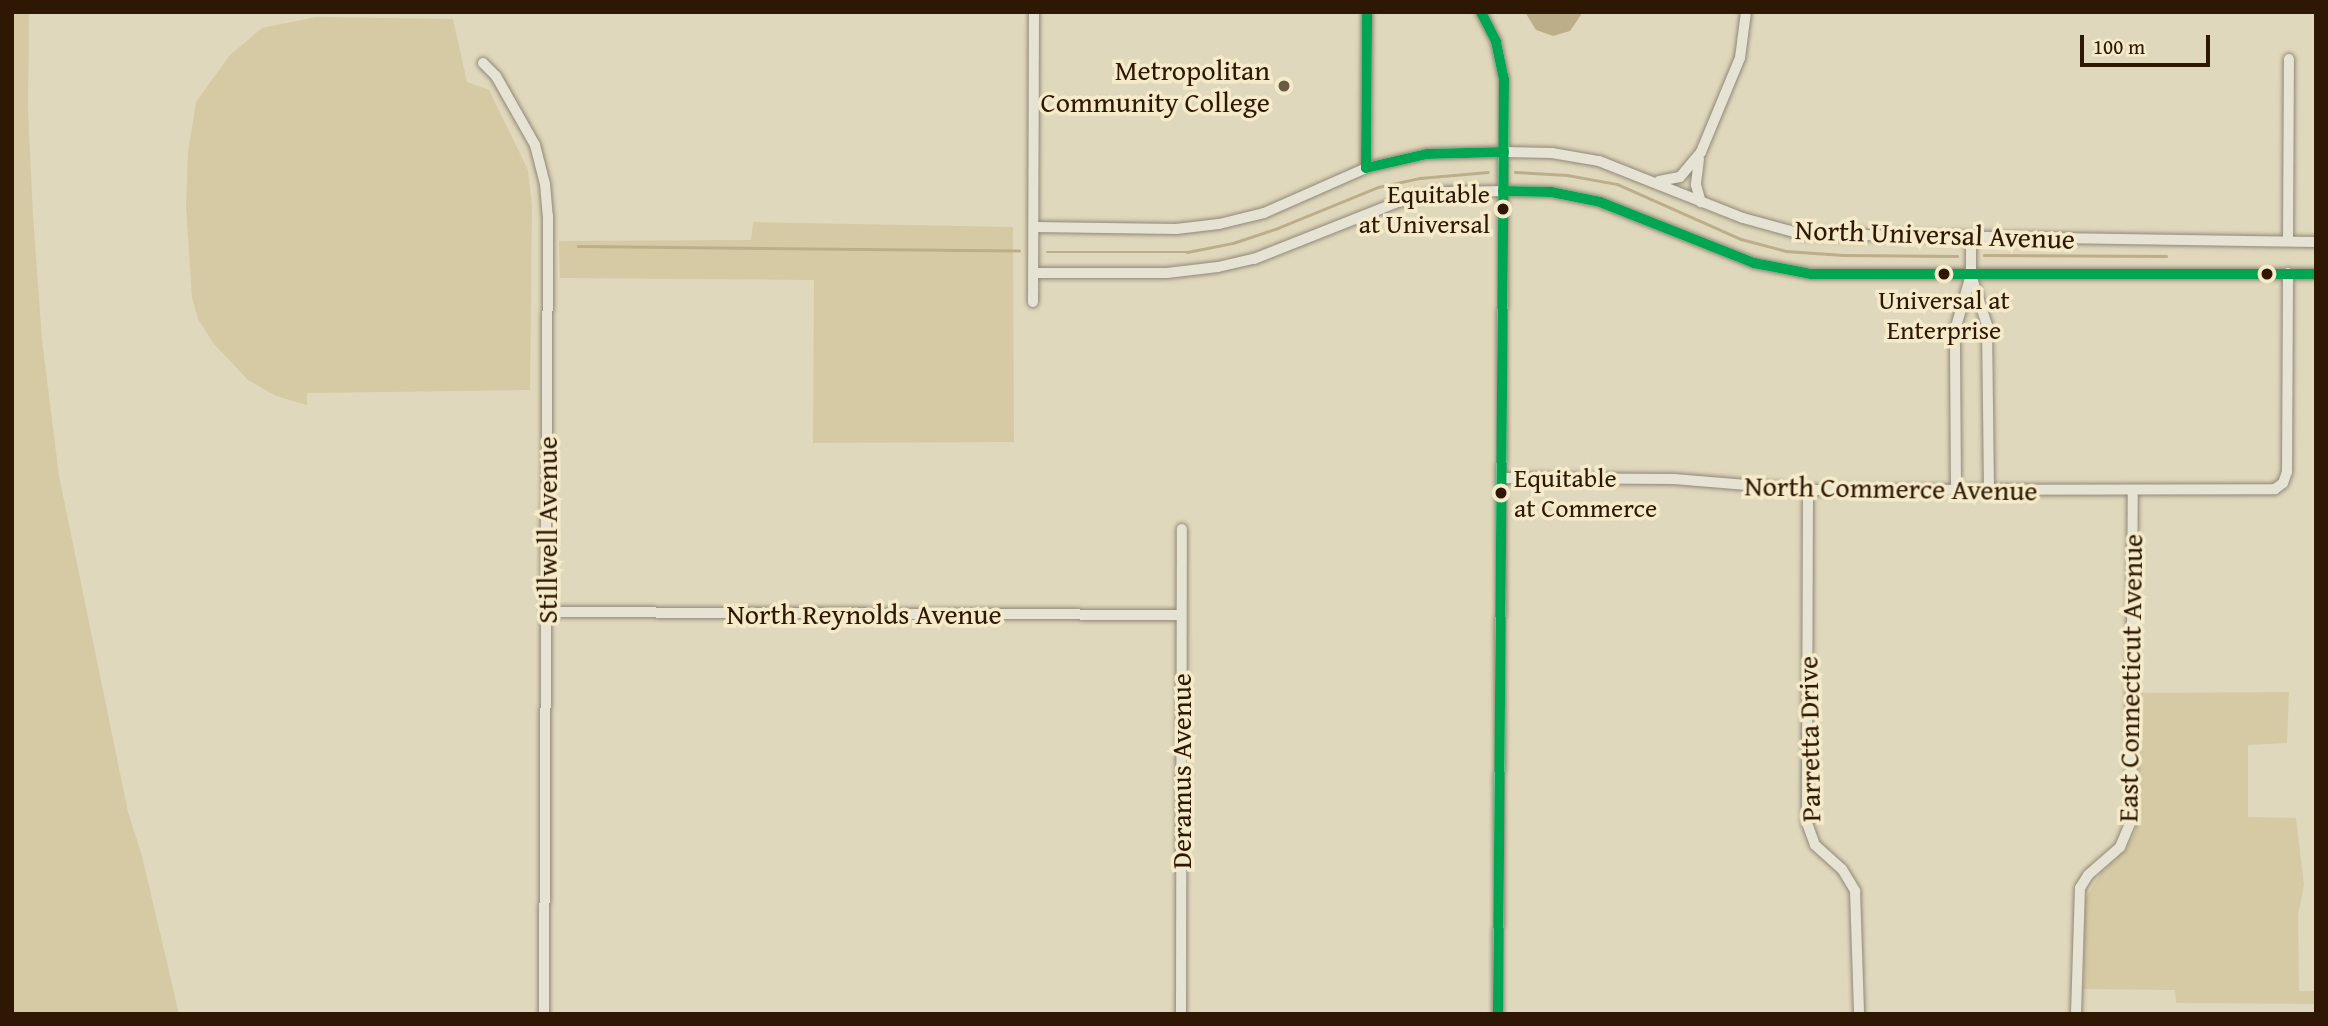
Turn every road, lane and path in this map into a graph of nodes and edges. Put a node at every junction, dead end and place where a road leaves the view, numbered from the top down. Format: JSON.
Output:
{"nodes":[{"id":1,"x":1034,"y":12,"type":"edge"},
{"id":2,"x":1367,"y":12,"type":"edge"},
{"id":3,"x":1481,"y":12,"type":"edge"},
{"id":4,"x":1746,"y":12,"type":"edge"},
{"id":5,"x":2290,"y":59,"type":"dead end"},
{"id":6,"x":483,"y":63,"type":"dead end"},
{"id":7,"x":1504,"y":152,"type":"junction"},
{"id":8,"x":1700,"y":152,"type":"junction"},
{"id":9,"x":1366,"y":167,"type":"junction"},
{"id":10,"x":1655,"y":181,"type":"junction"},
{"id":11,"x":1503,"y":191,"type":"junction"},
{"id":12,"x":1701,"y":202,"type":"junction"},
{"id":13,"x":1034,"y":227,"type":"junction"},
{"id":14,"x":1970,"y":238,"type":"junction"},
{"id":15,"x":2288,"y":241,"type":"junction"},
{"id":16,"x":2316,"y":242,"type":"edge"},
{"id":17,"x":1033,"y":273,"type":"junction"},
{"id":18,"x":2288,"y":273,"type":"junction"},
{"id":19,"x":2316,"y":274,"type":"edge"},
{"id":20,"x":1971,"y":275,"type":"junction"},
{"id":21,"x":1033,"y":302,"type":"dead end"},
{"id":22,"x":1502,"y":478,"type":"junction"},
{"id":23,"x":1808,"y":489,"type":"junction"},
{"id":24,"x":1956,"y":490,"type":"junction"},
{"id":25,"x":1989,"y":491,"type":"junction"},
{"id":26,"x":2133,"y":491,"type":"junction"},
{"id":27,"x":1182,"y":529,"type":"dead end"},
{"id":28,"x":548,"y":612,"type":"junction"},
{"id":29,"x":1181,"y":615,"type":"junction"},
{"id":30,"x":544,"y":1014,"type":"edge"},
{"id":31,"x":1181,"y":1014,"type":"edge"},
{"id":32,"x":1498,"y":1014,"type":"edge"},
{"id":33,"x":1859,"y":1014,"type":"edge"},
{"id":34,"x":2076,"y":1014,"type":"edge"}],
"edges":[{"from":1,"to":13,"type":"street"},
{"from":2,"to":9,"type":"street"},
{"from":3,"to":7,"type":"street"},
{"from":4,"to":8,"type":"street"},
{"from":5,"to":15,"type":"street"},
{"from":6,"to":28,"type":"street","name":"Stillwell Avenue"},
{"from":7,"to":9,"type":"street","name":"North Universal Avenue"},
{"from":7,"to":10,"type":"street","name":"North Universal Avenue"},
{"from":7,"to":11,"type":"street"},
{"from":8,"to":10,"type":"street"},
{"from":8,"to":12,"type":"street"},
{"from":9,"to":13,"type":"street","name":"North Universal Avenue"},
{"from":10,"to":12,"type":"street","name":"North Universal Avenue"},
{"from":11,"to":17,"type":"street","name":"North Universal Avenue"},
{"from":11,"to":20,"type":"street","name":"North Universal Avenue"},
{"from":11,"to":22,"type":"street"},
{"from":12,"to":14,"type":"street","name":"North Universal Avenue"},
{"from":13,"to":17,"type":"street"},
{"from":14,"to":15,"type":"street","name":"North Universal Avenue"},
{"from":14,"to":20,"type":"street"},
{"from":15,"to":16,"type":"street","name":"North Universal Avenue"},
{"from":17,"to":21,"type":"street"},
{"from":18,"to":19,"type":"street","name":"North Universal Avenue"},
{"from":18,"to":20,"type":"street","name":"North Universal Avenue"},
{"from":18,"to":26,"type":"street","name":"North Commerce Avenue"},
{"from":20,"to":24,"type":"street"},
{"from":20,"to":25,"type":"street"},
{"from":22,"to":23,"type":"street","name":"North Commerce Avenue"},
{"from":22,"to":32,"type":"street"},
{"from":23,"to":24,"type":"street","name":"North Commerce Avenue"},
{"from":23,"to":33,"type":"street","name":"Parretta Drive"},
{"from":24,"to":25,"type":"street","name":"North Commerce Avenue"},
{"from":25,"to":26,"type":"street","name":"North Commerce Avenue"},
{"from":26,"to":34,"type":"street","name":"East Connecticut Avenue"},
{"from":27,"to":29,"type":"street","name":"Deramus Avenue"},
{"from":28,"to":29,"type":"street","name":"North Reynolds Avenue"},
{"from":28,"to":30,"type":"street","name":"Stillwell Avenue"},
{"from":29,"to":31,"type":"street","name":"Deramus Avenue"}]}
